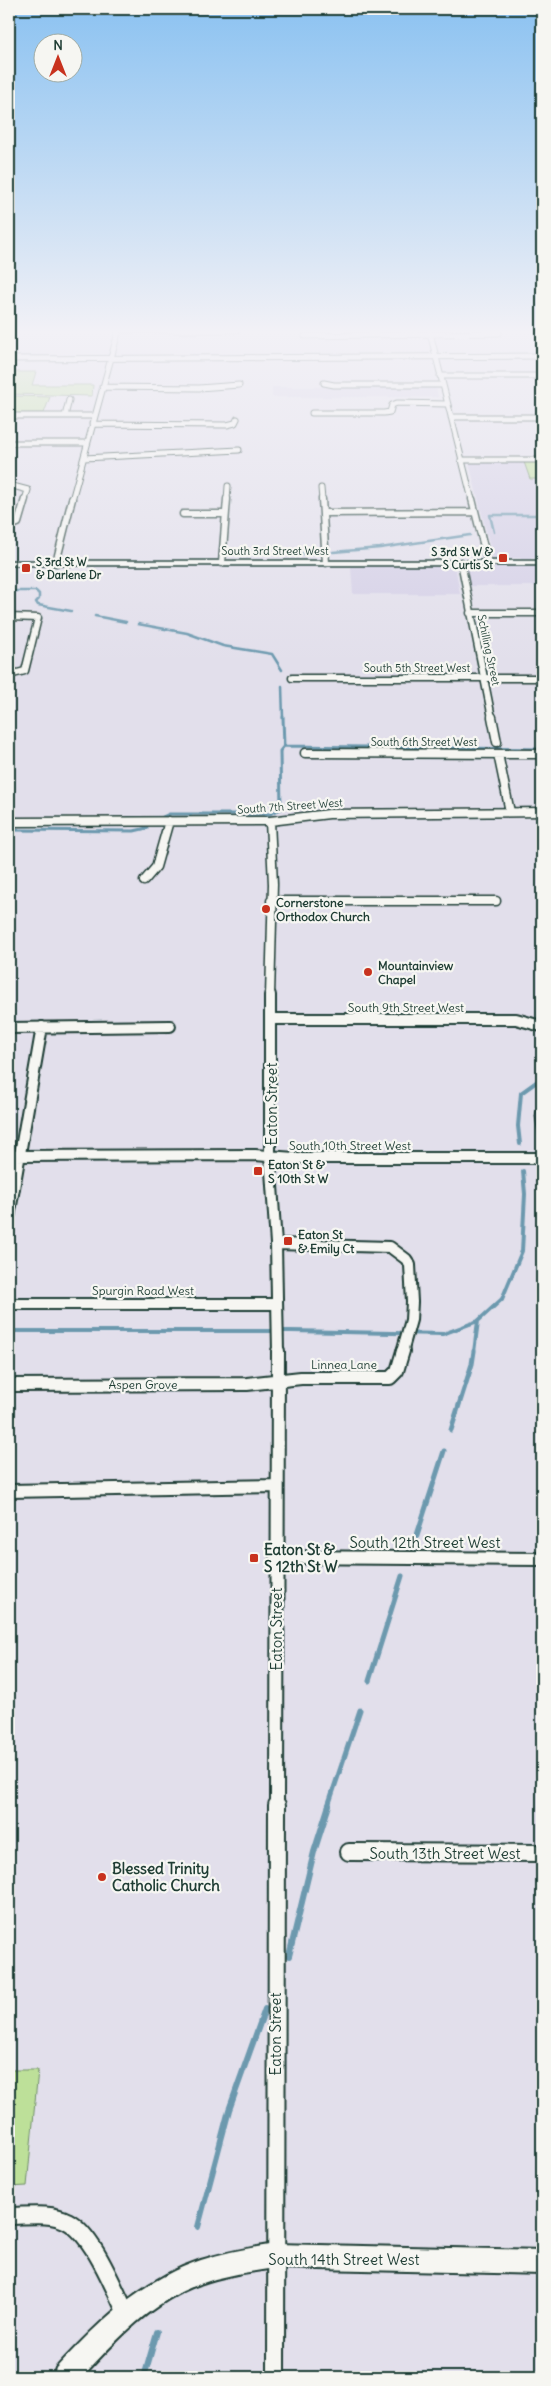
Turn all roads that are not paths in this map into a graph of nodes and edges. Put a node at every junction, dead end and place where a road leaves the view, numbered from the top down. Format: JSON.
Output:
{"nodes":[{"id":1,"x":456,"y":440,"type":"edge"},
{"id":2,"x":9,"y":443,"type":"edge"},
{"id":3,"x":87,"y":443,"type":"joint"},
{"id":4,"x":239,"y":450,"type":"dead end"},
{"id":5,"x":84,"y":458,"type":"junction"},
{"id":6,"x":461,"y":460,"type":"junction"},
{"id":7,"x":542,"y":460,"type":"edge"},
{"id":8,"x":9,"y":485,"type":"edge"},
{"id":9,"x":228,"y":486,"type":"dead end"},
{"id":10,"x":321,"y":488,"type":"dead end"},
{"id":11,"x":475,"y":512,"type":"junction"},
{"id":12,"x":323,"y":513,"type":"junction"},
{"id":13,"x":184,"y":514,"type":"dead end"},
{"id":14,"x":225,"y":514,"type":"junction"},
{"id":15,"x":9,"y":526,"type":"edge"},
{"id":16,"x":326,"y":562,"type":"junction"},
{"id":17,"x":461,"y":562,"type":"junction"},
{"id":18,"x":488,"y":562,"type":"junction"},
{"id":19,"x":9,"y":563,"type":"edge"},
{"id":20,"x":56,"y":563,"type":"junction"},
{"id":21,"x":222,"y":563,"type":"junction"},
{"id":22,"x":542,"y":563,"type":"edge"},
{"id":23,"x":470,"y":612,"type":"junction"},
{"id":24,"x":542,"y":613,"type":"edge"},
{"id":25,"x":9,"y":617,"type":"edge"},
{"id":26,"x":9,"y":675,"type":"edge"},
{"id":27,"x":292,"y":678,"type":"dead end"},
{"id":28,"x":484,"y":678,"type":"junction"},
{"id":29,"x":542,"y":678,"type":"edge"},
{"id":30,"x":497,"y":742,"type":"dead end"},
{"id":31,"x":305,"y":753,"type":"dead end"},
{"id":32,"x":498,"y":754,"type":"junction"},
{"id":33,"x":542,"y":754,"type":"edge"},
{"id":34,"x":510,"y":812,"type":"junction"},
{"id":35,"x":542,"y":812,"type":"edge"},
{"id":36,"x":169,"y":821,"type":"junction"},
{"id":37,"x":270,"y":821,"type":"junction"},
{"id":38,"x":9,"y":822,"type":"edge"},
{"id":39,"x":144,"y":881,"type":"dead end"},
{"id":40,"x":271,"y":901,"type":"junction"},
{"id":41,"x":496,"y":902,"type":"dead end"},
{"id":42,"x":271,"y":1019,"type":"junction"},
{"id":43,"x":170,"y":1026,"type":"dead end"},
{"id":44,"x":541,"y":1026,"type":"dead end"},
{"id":45,"x":42,"y":1027,"type":"junction"},
{"id":46,"x":9,"y":1028,"type":"edge"},
{"id":47,"x":9,"y":1156,"type":"edge"},
{"id":48,"x":20,"y":1156,"type":"junction"},
{"id":49,"x":270,"y":1156,"type":"junction"},
{"id":50,"x":542,"y":1158,"type":"edge"},
{"id":51,"x":9,"y":1217,"type":"edge"},
{"id":52,"x":276,"y":1244,"type":"junction"},
{"id":53,"x":9,"y":1304,"type":"edge"},
{"id":54,"x":277,"y":1304,"type":"junction"},
{"id":55,"x":278,"y":1382,"type":"junction"},
{"id":56,"x":9,"y":1385,"type":"edge"},
{"id":57,"x":277,"y":1486,"type":"junction"},
{"id":58,"x":9,"y":1491,"type":"edge"},
{"id":59,"x":276,"y":1557,"type":"junction"},
{"id":60,"x":542,"y":1559,"type":"edge"},
{"id":61,"x":348,"y":1852,"type":"dead end"},
{"id":62,"x":542,"y":1853,"type":"edge"},
{"id":63,"x":9,"y":2216,"type":"edge"},
{"id":64,"x":275,"y":2256,"type":"junction"},
{"id":65,"x":542,"y":2262,"type":"edge"},
{"id":66,"x":127,"y":2314,"type":"junction"},
{"id":67,"x":65,"y":2377,"type":"edge"},
{"id":68,"x":276,"y":2377,"type":"edge"}],
"edges":[{"from":1,"to":6,"type":"street"},
{"from":2,"to":3,"type":"street"},
{"from":3,"to":5,"type":"street"},
{"from":4,"to":5,"type":"street"},
{"from":5,"to":20,"type":"street"},
{"from":6,"to":7,"type":"street"},
{"from":6,"to":11,"type":"street"},
{"from":8,"to":15,"type":"street"},
{"from":9,"to":14,"type":"street"},
{"from":10,"to":12,"type":"street"},
{"from":11,"to":12,"type":"street"},
{"from":11,"to":18,"type":"street"},
{"from":12,"to":16,"type":"street"},
{"from":13,"to":14,"type":"street"},
{"from":14,"to":21,"type":"street"},
{"from":16,"to":17,"type":"main road","name":"South 3rd Street West"},
{"from":16,"to":21,"type":"main road","name":"South 3rd Street West"},
{"from":17,"to":18,"type":"main road","name":"South 3rd Street West"},
{"from":17,"to":23,"type":"street","name":"Schilling Street"},
{"from":18,"to":22,"type":"main road","name":"South 3rd Street West"},
{"from":19,"to":20,"type":"main road","name":"South 3rd Street West"},
{"from":20,"to":21,"type":"main road","name":"South 3rd Street West"},
{"from":23,"to":24,"type":"street"},
{"from":23,"to":28,"type":"street","name":"Schilling Street"},
{"from":25,"to":26,"type":"street"},
{"from":27,"to":28,"type":"street","name":"South 5th Street West"},
{"from":28,"to":29,"type":"street","name":"South 5th Street West"},
{"from":28,"to":30,"type":"street","name":"Schilling Street"},
{"from":31,"to":32,"type":"street","name":"South 6th Street West"},
{"from":32,"to":33,"type":"street","name":"South 6th Street West"},
{"from":32,"to":34,"type":"street"},
{"from":34,"to":35,"type":"street","name":"South 7th Street West"},
{"from":34,"to":37,"type":"street","name":"South 7th Street West"},
{"from":36,"to":37,"type":"street","name":"South 7th Street West"},
{"from":36,"to":38,"type":"street","name":"South 7th Street West"},
{"from":36,"to":39,"type":"street"},
{"from":37,"to":40,"type":"street","name":"Eaton Street"},
{"from":40,"to":41,"type":"street"},
{"from":40,"to":42,"type":"street","name":"Eaton Street"},
{"from":42,"to":44,"type":"street","name":"South 9th Street West"},
{"from":42,"to":49,"type":"street","name":"Eaton Street"},
{"from":43,"to":45,"type":"street"},
{"from":45,"to":46,"type":"street"},
{"from":45,"to":48,"type":"street"},
{"from":47,"to":48,"type":"street","name":"South 10th Street West"},
{"from":48,"to":49,"type":"street","name":"South 10th Street West"},
{"from":48,"to":51,"type":"street"},
{"from":49,"to":50,"type":"street","name":"South 10th Street West"},
{"from":49,"to":52,"type":"street","name":"Eaton Street"},
{"from":52,"to":54,"type":"street","name":"Eaton Street"},
{"from":52,"to":55,"type":"street","name":"Linnea Lane"},
{"from":53,"to":54,"type":"street","name":"Spurgin Road West"},
{"from":54,"to":55,"type":"street","name":"Eaton Street"},
{"from":55,"to":56,"type":"street","name":"Aspen Grove"},
{"from":55,"to":57,"type":"street","name":"Eaton Street"},
{"from":57,"to":58,"type":"street"},
{"from":57,"to":59,"type":"street","name":"Eaton Street"},
{"from":59,"to":60,"type":"street","name":"South 12th Street West"},
{"from":59,"to":64,"type":"street","name":"Eaton Street"},
{"from":61,"to":62,"type":"street","name":"South 13th Street West"},
{"from":63,"to":66,"type":"street"},
{"from":64,"to":65,"type":"main road","name":"South 14th Street West"},
{"from":64,"to":66,"type":"main road","name":"South 14th Street West"},
{"from":64,"to":68,"type":"street","name":"Eaton Street"},
{"from":66,"to":67,"type":"main road","name":"South 14th Street West"}]}
